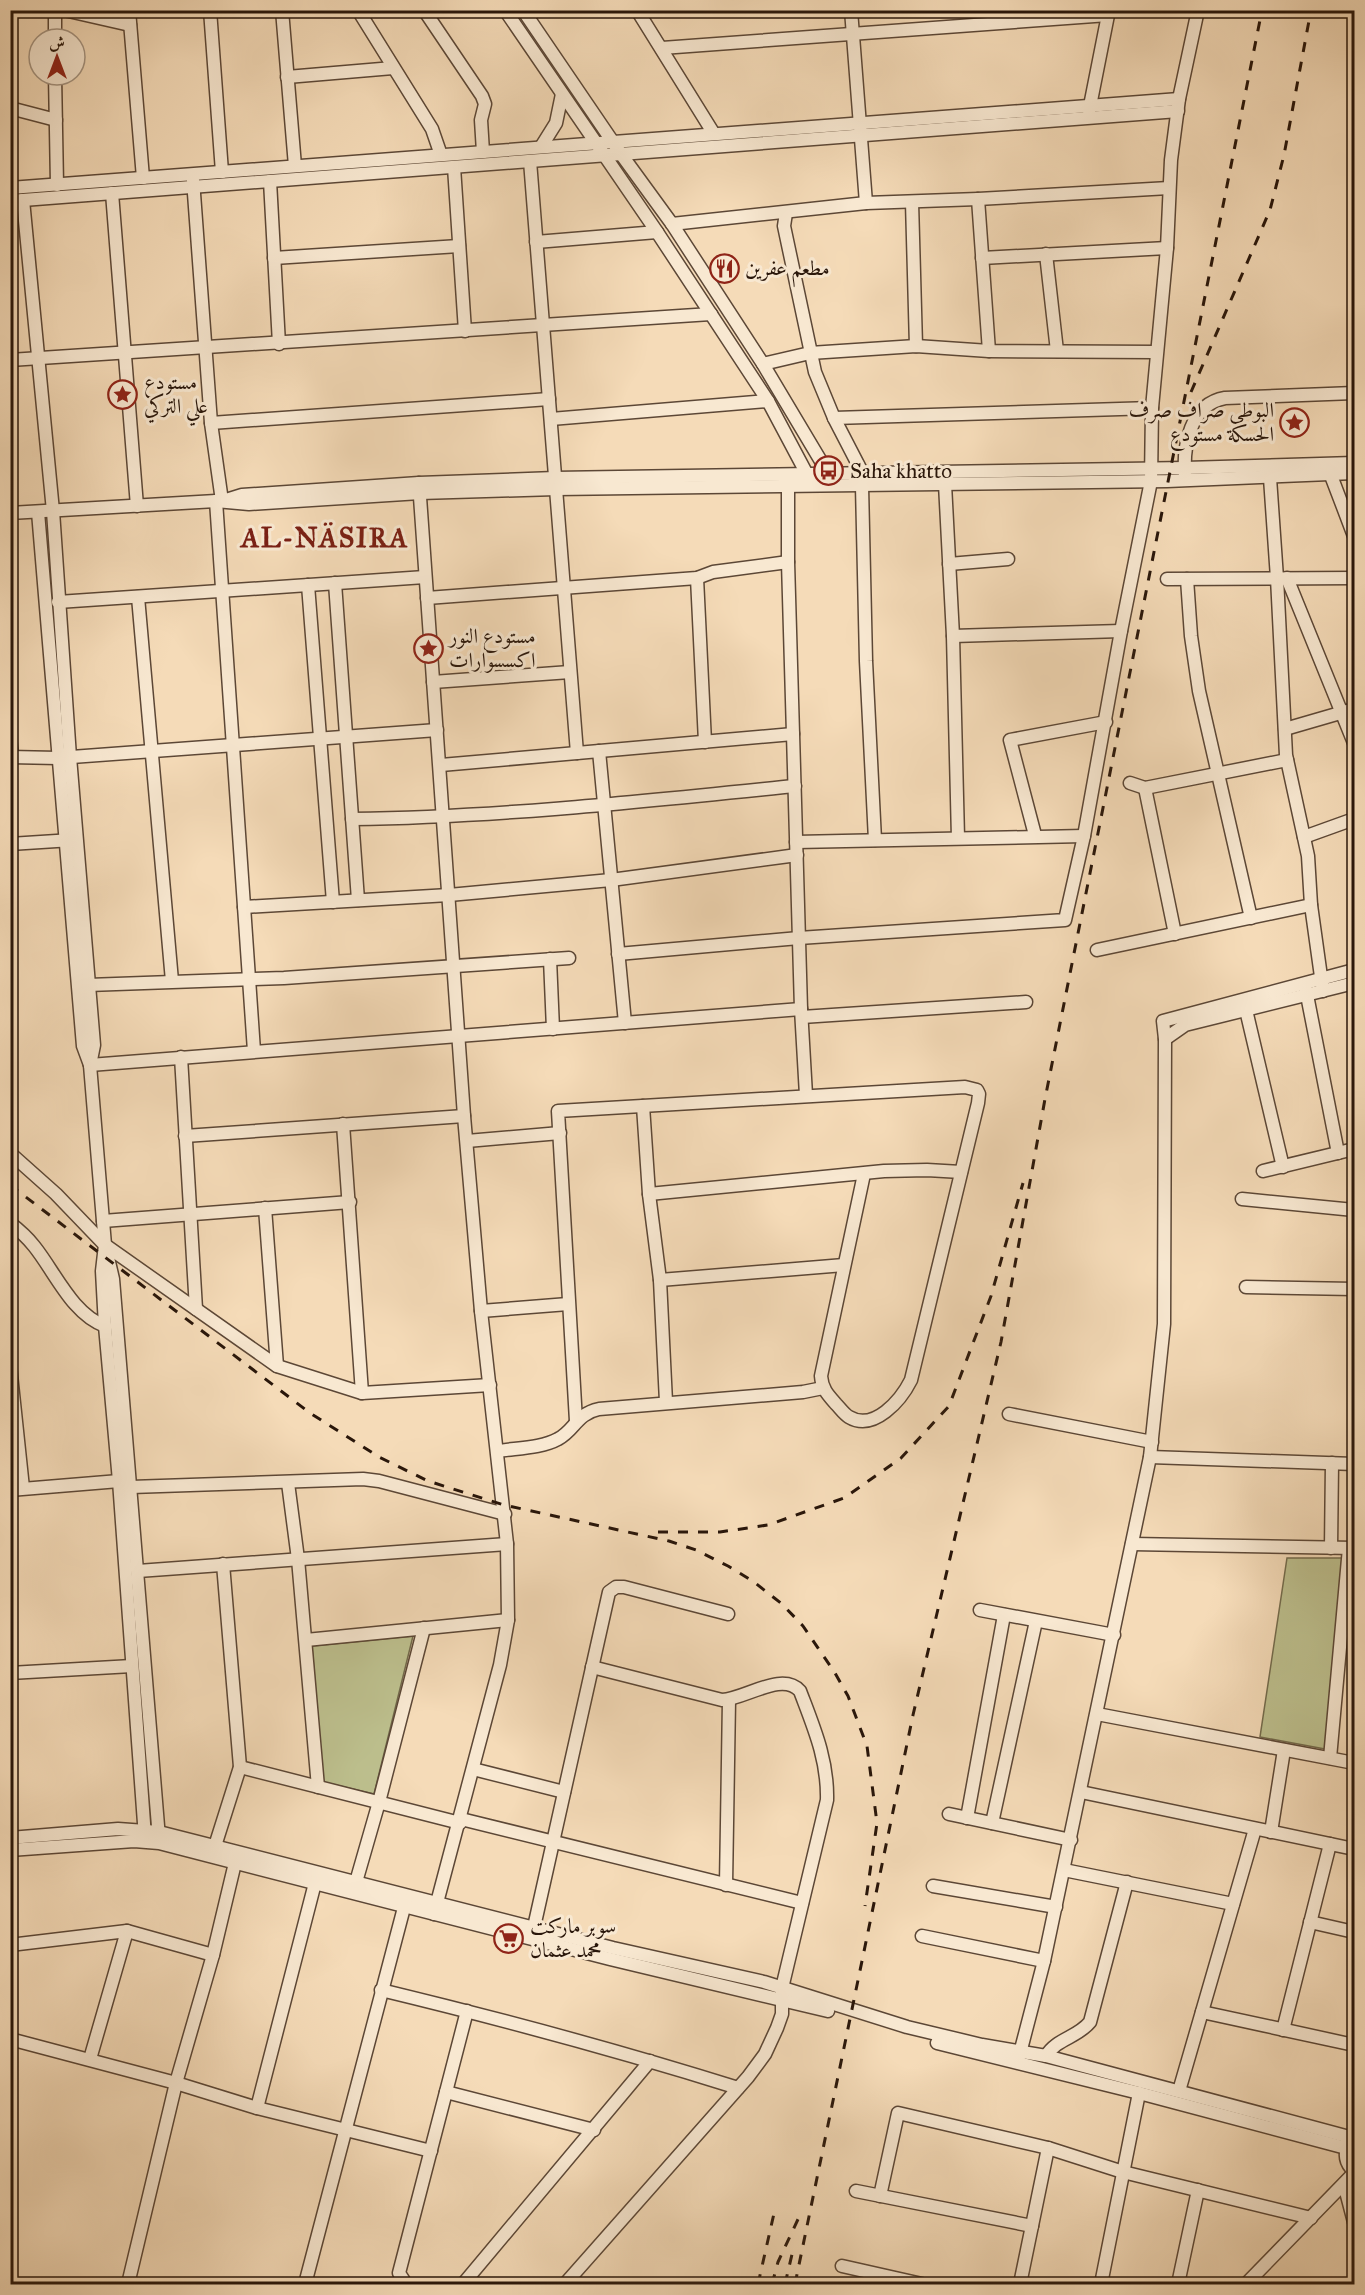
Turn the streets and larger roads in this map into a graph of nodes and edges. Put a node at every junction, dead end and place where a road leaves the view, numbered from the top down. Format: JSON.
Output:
{"nodes":[{"id":1,"x":55,"y":10,"type":"edge"},
{"id":2,"x":63,"y":10,"type":"edge"},
{"id":3,"x":129,"y":10,"type":"edge"},
{"id":4,"x":210,"y":10,"type":"edge"},
{"id":5,"x":282,"y":10,"type":"edge"},
{"id":6,"x":358,"y":10,"type":"edge"},
{"id":7,"x":424,"y":10,"type":"edge"},
{"id":8,"x":505,"y":10,"type":"edge"},
{"id":9,"x":523,"y":10,"type":"edge"},
{"id":10,"x":637,"y":10,"type":"edge"},
{"id":11,"x":851,"y":10,"type":"edge"},
{"id":12,"x":1198,"y":10,"type":"edge"},
{"id":13,"x":1108,"y":13,"type":"edge"},
{"id":14,"x":130,"y":25,"type":"junction"},
{"id":15,"x":55,"y":27,"type":"edge"},
{"id":16,"x":853,"y":33,"type":"junction"},
{"id":17,"x":662,"y":48,"type":"junction"},
{"id":18,"x":393,"y":68,"type":"junction"},
{"id":19,"x":287,"y":77,"type":"junction"},
{"id":20,"x":55,"y":87,"type":"edge"},
{"id":21,"x":562,"y":94,"type":"junction"},
{"id":22,"x":1178,"y":105,"type":"junction"},
{"id":23,"x":10,"y":108,"type":"edge"},
{"id":24,"x":1089,"y":112,"type":"junction"},
{"id":25,"x":56,"y":120,"type":"junction"},
{"id":26,"x":860,"y":129,"type":"junction"},
{"id":27,"x":714,"y":134,"type":"junction"},
{"id":28,"x":613,"y":142,"type":"junction"},
{"id":29,"x":596,"y":143,"type":"junction"},
{"id":30,"x":540,"y":147,"type":"junction"},
{"id":31,"x":483,"y":152,"type":"junction"},
{"id":32,"x":621,"y":154,"type":"junction"},
{"id":33,"x":441,"y":155,"type":"junction"},
{"id":34,"x":603,"y":155,"type":"junction"},
{"id":35,"x":530,"y":161,"type":"junction"},
{"id":36,"x":295,"y":166,"type":"junction"},
{"id":37,"x":454,"y":167,"type":"junction"},
{"id":38,"x":222,"y":172,"type":"junction"},
{"id":39,"x":143,"y":178,"type":"junction"},
{"id":40,"x":193,"y":181,"type":"junction"},
{"id":41,"x":270,"y":181,"type":"junction"},
{"id":42,"x":57,"y":185,"type":"junction"},
{"id":43,"x":10,"y":188,"type":"edge"},
{"id":44,"x":1168,"y":188,"type":"junction"},
{"id":45,"x":112,"y":193,"type":"junction"},
{"id":46,"x":978,"y":199,"type":"junction"},
{"id":47,"x":17,"y":201,"type":"edge"},
{"id":48,"x":912,"y":202,"type":"junction"},
{"id":49,"x":866,"y":203,"type":"junction"},
{"id":50,"x":786,"y":213,"type":"junction"},
{"id":51,"x":672,"y":224,"type":"junction"},
{"id":52,"x":657,"y":232,"type":"junction"},
{"id":53,"x":536,"y":242,"type":"junction"},
{"id":54,"x":459,"y":246,"type":"junction"},
{"id":55,"x":1167,"y":248,"type":"junction"},
{"id":56,"x":1046,"y":254,"type":"junction"},
{"id":57,"x":274,"y":258,"type":"junction"},
{"id":58,"x":982,"y":258,"type":"junction"},
{"id":59,"x":711,"y":314,"type":"junction"},
{"id":60,"x":543,"y":326,"type":"junction"},
{"id":61,"x":465,"y":331,"type":"junction"},
{"id":62,"x":279,"y":344,"type":"junction"},
{"id":63,"x":916,"y":346,"type":"junction"},
{"id":64,"x":206,"y":347,"type":"junction"},
{"id":65,"x":989,"y":351,"type":"junction"},
{"id":66,"x":1057,"y":351,"type":"junction"},
{"id":67,"x":125,"y":352,"type":"junction"},
{"id":68,"x":1156,"y":352,"type":"junction"},
{"id":69,"x":810,"y":353,"type":"junction"},
{"id":70,"x":39,"y":358,"type":"junction"},
{"id":71,"x":10,"y":360,"type":"edge"},
{"id":72,"x":763,"y":364,"type":"junction"},
{"id":73,"x":1354,"y":393,"type":"edge"},
{"id":74,"x":549,"y":399,"type":"junction"},
{"id":75,"x":768,"y":401,"type":"junction"},
{"id":76,"x":1152,"y":408,"type":"junction"},
{"id":77,"x":834,"y":418,"type":"junction"},
{"id":78,"x":550,"y":419,"type":"junction"},
{"id":79,"x":211,"y":423,"type":"junction"},
{"id":80,"x":1354,"y":463,"type":"edge"},
{"id":81,"x":1330,"y":473,"type":"junction"},
{"id":82,"x":1354,"y":473,"type":"edge"},
{"id":83,"x":807,"y":475,"type":"junction"},
{"id":84,"x":829,"y":475,"type":"junction"},
{"id":85,"x":1151,"y":475,"type":"junction"},
{"id":86,"x":1185,"y":475,"type":"junction"},
{"id":87,"x":1270,"y":478,"type":"junction"},
{"id":88,"x":862,"y":480,"type":"junction"},
{"id":89,"x":555,"y":483,"type":"junction"},
{"id":90,"x":945,"y":484,"type":"junction"},
{"id":91,"x":838,"y":486,"type":"junction"},
{"id":92,"x":788,"y":487,"type":"junction"},
{"id":93,"x":813,"y":487,"type":"junction"},
{"id":94,"x":419,"y":488,"type":"junction"},
{"id":95,"x":219,"y":501,"type":"junction"},
{"id":96,"x":137,"y":506,"type":"junction"},
{"id":97,"x":53,"y":511,"type":"junction"},
{"id":98,"x":38,"y":512,"type":"junction"},
{"id":99,"x":10,"y":513,"type":"edge"},
{"id":100,"x":1354,"y":536,"type":"edge"},
{"id":101,"x":1008,"y":559,"type":"dead end"},
{"id":102,"x":788,"y":562,"type":"junction"},
{"id":103,"x":949,"y":564,"type":"junction"},
{"id":104,"x":425,"y":577,"type":"junction"},
{"id":105,"x":697,"y":578,"type":"junction"},
{"id":106,"x":1282,"y":578,"type":"junction"},
{"id":107,"x":1354,"y":578,"type":"edge"},
{"id":108,"x":1167,"y":579,"type":"dead end"},
{"id":109,"x":1187,"y":579,"type":"junction"},
{"id":110,"x":335,"y":583,"type":"junction"},
{"id":111,"x":308,"y":585,"type":"junction"},
{"id":112,"x":564,"y":588,"type":"junction"},
{"id":113,"x":222,"y":591,"type":"junction"},
{"id":114,"x":138,"y":597,"type":"junction"},
{"id":115,"x":427,"y":598,"type":"junction"},
{"id":116,"x":58,"y":602,"type":"junction"},
{"id":117,"x":1121,"y":631,"type":"junction"},
{"id":118,"x":953,"y":636,"type":"junction"},
{"id":119,"x":570,"y":672,"type":"junction"},
{"id":120,"x":433,"y":682,"type":"junction"},
{"id":121,"x":1348,"y":710,"type":"edge"},
{"id":122,"x":1106,"y":722,"type":"junction"},
{"id":123,"x":1285,"y":729,"type":"junction"},
{"id":124,"x":437,"y":730,"type":"junction"},
{"id":125,"x":794,"y":735,"type":"junction"},
{"id":126,"x":10,"y":737,"type":"edge"},
{"id":127,"x":346,"y":737,"type":"junction"},
{"id":128,"x":321,"y":738,"type":"junction"},
{"id":129,"x":705,"y":742,"type":"junction"},
{"id":130,"x":1354,"y":743,"type":"edge"},
{"id":131,"x":233,"y":745,"type":"junction"},
{"id":132,"x":150,"y":751,"type":"junction"},
{"id":133,"x":599,"y":751,"type":"junction"},
{"id":134,"x":577,"y":753,"type":"junction"},
{"id":135,"x":11,"y":757,"type":"edge"},
{"id":136,"x":64,"y":757,"type":"junction"},
{"id":137,"x":1287,"y":760,"type":"junction"},
{"id":138,"x":441,"y":765,"type":"junction"},
{"id":139,"x":1217,"y":775,"type":"junction"},
{"id":140,"x":1130,"y":783,"type":"dead end"},
{"id":141,"x":795,"y":786,"type":"junction"},
{"id":142,"x":1145,"y":788,"type":"junction"},
{"id":143,"x":604,"y":806,"type":"junction"},
{"id":144,"x":444,"y":818,"type":"junction"},
{"id":145,"x":352,"y":819,"type":"junction"},
{"id":146,"x":1354,"y":819,"type":"edge"},
{"id":147,"x":1035,"y":835,"type":"junction"},
{"id":148,"x":1084,"y":836,"type":"junction"},
{"id":149,"x":1304,"y":837,"type":"junction"},
{"id":150,"x":958,"y":838,"type":"junction"},
{"id":151,"x":71,"y":840,"type":"junction"},
{"id":152,"x":875,"y":840,"type":"junction"},
{"id":153,"x":796,"y":842,"type":"junction"},
{"id":154,"x":10,"y":844,"type":"edge"},
{"id":155,"x":797,"y":855,"type":"junction"},
{"id":156,"x":610,"y":880,"type":"junction"},
{"id":157,"x":449,"y":895,"type":"junction"},
{"id":158,"x":358,"y":900,"type":"junction"},
{"id":159,"x":333,"y":902,"type":"junction"},
{"id":160,"x":1311,"y":905,"type":"junction"},
{"id":161,"x":244,"y":908,"type":"junction"},
{"id":162,"x":1251,"y":918,"type":"junction"},
{"id":163,"x":1175,"y":934,"type":"junction"},
{"id":164,"x":799,"y":938,"type":"junction"},
{"id":165,"x":1097,"y":950,"type":"dead end"},
{"id":166,"x":618,"y":954,"type":"junction"},
{"id":167,"x":569,"y":958,"type":"dead end"},
{"id":168,"x":550,"y":959,"type":"junction"},
{"id":169,"x":454,"y":965,"type":"junction"},
{"id":170,"x":1354,"y":970,"type":"edge"},
{"id":171,"x":249,"y":978,"type":"junction"},
{"id":172,"x":172,"y":981,"type":"junction"},
{"id":173,"x":1354,"y":984,"type":"edge"},
{"id":174,"x":88,"y":985,"type":"junction"},
{"id":175,"x":1322,"y":985,"type":"junction"},
{"id":176,"x":1306,"y":989,"type":"junction"},
{"id":177,"x":1026,"y":1002,"type":"dead end"},
{"id":178,"x":1246,"y":1010,"type":"junction"},
{"id":179,"x":801,"y":1013,"type":"junction"},
{"id":180,"x":625,"y":1023,"type":"junction"},
{"id":181,"x":553,"y":1029,"type":"junction"},
{"id":182,"x":460,"y":1037,"type":"junction"},
{"id":183,"x":1165,"y":1039,"type":"junction"},
{"id":184,"x":254,"y":1050,"type":"junction"},
{"id":185,"x":181,"y":1057,"type":"junction"},
{"id":186,"x":90,"y":1065,"type":"junction"},
{"id":187,"x":806,"y":1095,"type":"junction"},
{"id":188,"x":643,"y":1106,"type":"junction"},
{"id":189,"x":464,"y":1116,"type":"junction"},
{"id":190,"x":343,"y":1124,"type":"junction"},
{"id":191,"x":560,"y":1132,"type":"junction"},
{"id":192,"x":185,"y":1136,"type":"junction"},
{"id":193,"x":467,"y":1141,"type":"junction"},
{"id":194,"x":1354,"y":1149,"type":"edge"},
{"id":195,"x":10,"y":1153,"type":"edge"},
{"id":196,"x":1338,"y":1154,"type":"junction"},
{"id":197,"x":1283,"y":1167,"type":"junction"},
{"id":198,"x":1263,"y":1171,"type":"dead end"},
{"id":199,"x":961,"y":1172,"type":"junction"},
{"id":200,"x":864,"y":1174,"type":"junction"},
{"id":201,"x":649,"y":1194,"type":"junction"},
{"id":202,"x":1242,"y":1199,"type":"dead end"},
{"id":203,"x":350,"y":1202,"type":"junction"},
{"id":204,"x":265,"y":1208,"type":"junction"},
{"id":205,"x":1354,"y":1210,"type":"edge"},
{"id":206,"x":189,"y":1214,"type":"junction"},
{"id":207,"x":103,"y":1221,"type":"junction"},
{"id":208,"x":10,"y":1223,"type":"edge"},
{"id":209,"x":105,"y":1245,"type":"junction"},
{"id":210,"x":844,"y":1265,"type":"junction"},
{"id":211,"x":660,"y":1280,"type":"junction"},
{"id":212,"x":1246,"y":1287,"type":"dead end"},
{"id":213,"x":1354,"y":1289,"type":"edge"},
{"id":214,"x":568,"y":1304,"type":"junction"},
{"id":215,"x":196,"y":1309,"type":"junction"},
{"id":216,"x":481,"y":1311,"type":"junction"},
{"id":217,"x":105,"y":1326,"type":"junction"},
{"id":218,"x":10,"y":1365,"type":"edge"},
{"id":219,"x":277,"y":1366,"type":"junction"},
{"id":220,"x":490,"y":1385,"type":"junction"},
{"id":221,"x":823,"y":1388,"type":"junction"},
{"id":222,"x":362,"y":1393,"type":"junction"},
{"id":223,"x":666,"y":1402,"type":"junction"},
{"id":224,"x":1009,"y":1414,"type":"dead end"},
{"id":225,"x":576,"y":1421,"type":"junction"},
{"id":226,"x":1152,"y":1442,"type":"junction"},
{"id":227,"x":498,"y":1451,"type":"junction"},
{"id":228,"x":1150,"y":1457,"type":"junction"},
{"id":229,"x":1332,"y":1463,"type":"junction"},
{"id":230,"x":1354,"y":1464,"type":"edge"},
{"id":231,"x":119,"y":1481,"type":"junction"},
{"id":232,"x":288,"y":1483,"type":"junction"},
{"id":233,"x":131,"y":1487,"type":"junction"},
{"id":234,"x":17,"y":1489,"type":"edge"},
{"id":235,"x":505,"y":1514,"type":"junction"},
{"id":236,"x":507,"y":1544,"type":"junction"},
{"id":237,"x":1132,"y":1544,"type":"junction"},
{"id":238,"x":1331,"y":1548,"type":"junction"},
{"id":239,"x":1352,"y":1548,"type":"edge"},
{"id":240,"x":298,"y":1559,"type":"junction"},
{"id":241,"x":223,"y":1564,"type":"junction"},
{"id":242,"x":138,"y":1571,"type":"junction"},
{"id":243,"x":980,"y":1610,"type":"dead end"},
{"id":244,"x":728,"y":1614,"type":"dead end"},
{"id":245,"x":1004,"y":1615,"type":"junction"},
{"id":246,"x":508,"y":1620,"type":"junction"},
{"id":247,"x":1036,"y":1620,"type":"junction"},
{"id":248,"x":424,"y":1628,"type":"junction"},
{"id":249,"x":1114,"y":1635,"type":"junction"},
{"id":250,"x":306,"y":1640,"type":"junction"},
{"id":251,"x":132,"y":1666,"type":"junction"},
{"id":252,"x":592,"y":1667,"type":"junction"},
{"id":253,"x":10,"y":1673,"type":"edge"},
{"id":254,"x":729,"y":1700,"type":"junction"},
{"id":255,"x":1097,"y":1714,"type":"junction"},
{"id":256,"x":1284,"y":1750,"type":"junction"},
{"id":257,"x":1329,"y":1758,"type":"junction"},
{"id":258,"x":1354,"y":1763,"type":"edge"},
{"id":259,"x":240,"y":1767,"type":"junction"},
{"id":260,"x":473,"y":1769,"type":"junction"},
{"id":261,"x":318,"y":1787,"type":"junction"},
{"id":262,"x":564,"y":1792,"type":"junction"},
{"id":263,"x":1081,"y":1792,"type":"junction"},
{"id":264,"x":379,"y":1802,"type":"junction"},
{"id":265,"x":949,"y":1814,"type":"dead end"},
{"id":266,"x":967,"y":1818,"type":"junction"},
{"id":267,"x":460,"y":1821,"type":"junction"},
{"id":268,"x":992,"y":1823,"type":"junction"},
{"id":269,"x":1255,"y":1828,"type":"junction"},
{"id":270,"x":1271,"y":1832,"type":"junction"},
{"id":271,"x":145,"y":1835,"type":"junction"},
{"id":272,"x":159,"y":1837,"type":"junction"},
{"id":273,"x":10,"y":1838,"type":"edge"},
{"id":274,"x":1071,"y":1840,"type":"junction"},
{"id":275,"x":553,"y":1842,"type":"junction"},
{"id":276,"x":1330,"y":1844,"type":"junction"},
{"id":277,"x":215,"y":1846,"type":"junction"},
{"id":278,"x":1354,"y":1849,"type":"edge"},
{"id":279,"x":10,"y":1850,"type":"edge"},
{"id":280,"x":235,"y":1863,"type":"junction"},
{"id":281,"x":1064,"y":1870,"type":"junction"},
{"id":282,"x":356,"y":1882,"type":"junction"},
{"id":283,"x":1127,"y":1882,"type":"junction"},
{"id":284,"x":315,"y":1883,"type":"junction"},
{"id":285,"x":726,"y":1885,"type":"junction"},
{"id":286,"x":933,"y":1886,"type":"dead end"},
{"id":287,"x":406,"y":1900,"type":"junction"},
{"id":288,"x":802,"y":1904,"type":"junction"},
{"id":289,"x":1233,"y":1904,"type":"junction"},
{"id":290,"x":1056,"y":1907,"type":"junction"},
{"id":291,"x":435,"y":1908,"type":"junction"},
{"id":292,"x":1310,"y":1922,"type":"junction"},
{"id":293,"x":534,"y":1927,"type":"junction"},
{"id":294,"x":127,"y":1931,"type":"junction"},
{"id":295,"x":1354,"y":1932,"type":"edge"},
{"id":296,"x":922,"y":1936,"type":"dead end"},
{"id":297,"x":10,"y":1945,"type":"edge"},
{"id":298,"x":213,"y":1955,"type":"junction"},
{"id":299,"x":1044,"y":1960,"type":"junction"},
{"id":300,"x":381,"y":1990,"type":"junction"},
{"id":301,"x":782,"y":1993,"type":"junction"},
{"id":302,"x":467,"y":2011,"type":"junction"},
{"id":303,"x":1202,"y":2012,"type":"junction"},
{"id":304,"x":1282,"y":2030,"type":"junction"},
{"id":305,"x":10,"y":2039,"type":"edge"},
{"id":306,"x":1354,"y":2045,"type":"edge"},
{"id":307,"x":1046,"y":2056,"type":"junction"},
{"id":308,"x":1019,"y":2057,"type":"junction"},
{"id":309,"x":90,"y":2059,"type":"junction"},
{"id":310,"x":650,"y":2061,"type":"junction"},
{"id":311,"x":176,"y":2083,"type":"junction"},
{"id":312,"x":738,"y":2088,"type":"junction"},
{"id":313,"x":1179,"y":2091,"type":"junction"},
{"id":314,"x":446,"y":2092,"type":"junction"},
{"id":315,"x":1139,"y":2093,"type":"junction"},
{"id":316,"x":257,"y":2108,"type":"junction"},
{"id":317,"x":346,"y":2130,"type":"junction"},
{"id":318,"x":594,"y":2130,"type":"junction"},
{"id":319,"x":1351,"y":2141,"type":"edge"},
{"id":320,"x":1048,"y":2148,"type":"junction"},
{"id":321,"x":431,"y":2151,"type":"junction"},
{"id":322,"x":1123,"y":2172,"type":"junction"},
{"id":323,"x":1354,"y":2172,"type":"edge"},
{"id":324,"x":1344,"y":2184,"type":"junction"},
{"id":325,"x":1198,"y":2190,"type":"junction"},
{"id":326,"x":856,"y":2191,"type":"dead end"},
{"id":327,"x":880,"y":2196,"type":"junction"},
{"id":328,"x":1311,"y":2218,"type":"junction"},
{"id":329,"x":1354,"y":2222,"type":"edge"},
{"id":330,"x":1032,"y":2226,"type":"junction"},
{"id":331,"x":842,"y":2266,"type":"dead end"},
{"id":332,"x":128,"y":2284,"type":"edge"},
{"id":333,"x":305,"y":2284,"type":"edge"},
{"id":334,"x":406,"y":2284,"type":"edge"},
{"id":335,"x":463,"y":2284,"type":"edge"},
{"id":336,"x":565,"y":2284,"type":"edge"},
{"id":337,"x":922,"y":2284,"type":"edge"},
{"id":338,"x":1020,"y":2284,"type":"edge"},
{"id":339,"x":1101,"y":2284,"type":"edge"},
{"id":340,"x":1178,"y":2284,"type":"edge"},
{"id":341,"x":1246,"y":2284,"type":"edge"}],
"edges":[{"from":1,"to":15,"type":"street"},
{"from":2,"to":14,"type":"street"},
{"from":3,"to":14,"type":"street"},
{"from":4,"to":38,"type":"street"},
{"from":5,"to":19,"type":"street"},
{"from":6,"to":18,"type":"street"},
{"from":7,"to":31,"type":"street"},
{"from":8,"to":21,"type":"street"},
{"from":9,"to":28,"type":"street"},
{"from":10,"to":17,"type":"street"},
{"from":11,"to":16,"type":"street"},
{"from":12,"to":22,"type":"street"},
{"from":13,"to":16,"type":"street"},
{"from":13,"to":24,"type":"street"},
{"from":14,"to":39,"type":"street"},
{"from":16,"to":17,"type":"street"},
{"from":16,"to":26,"type":"street"},
{"from":17,"to":27,"type":"street"},
{"from":18,"to":19,"type":"street"},
{"from":18,"to":33,"type":"street"},
{"from":19,"to":36,"type":"street"},
{"from":20,"to":25,"type":"street"},
{"from":21,"to":29,"type":"street"},
{"from":21,"to":30,"type":"street"},
{"from":22,"to":24,"type":"street"},
{"from":22,"to":44,"type":"street"},
{"from":23,"to":25,"type":"street"},
{"from":24,"to":26,"type":"street"},
{"from":25,"to":42,"type":"street"},
{"from":26,"to":27,"type":"street"},
{"from":26,"to":32,"type":"street"},
{"from":26,"to":49,"type":"street"},
{"from":27,"to":28,"type":"street"},
{"from":28,"to":29,"type":"street"},
{"from":28,"to":32,"type":"street"},
{"from":29,"to":30,"type":"street"},
{"from":29,"to":34,"type":"street"},
{"from":30,"to":31,"type":"street"},
{"from":31,"to":33,"type":"street"},
{"from":32,"to":34,"type":"street"},
{"from":32,"to":51,"type":"street"},
{"from":33,"to":36,"type":"street"},
{"from":34,"to":35,"type":"street"},
{"from":34,"to":52,"type":"street"},
{"from":35,"to":37,"type":"street"},
{"from":35,"to":53,"type":"street"},
{"from":36,"to":38,"type":"street"},
{"from":37,"to":41,"type":"street"},
{"from":37,"to":54,"type":"street"},
{"from":38,"to":40,"type":"street"},
{"from":39,"to":40,"type":"street"},
{"from":39,"to":42,"type":"street"},
{"from":40,"to":41,"type":"street"},
{"from":40,"to":45,"type":"street"},
{"from":40,"to":64,"type":"street"},
{"from":41,"to":57,"type":"street"},
{"from":42,"to":43,"type":"street"},
{"from":44,"to":46,"type":"street"},
{"from":44,"to":55,"type":"street"},
{"from":45,"to":47,"type":"street"},
{"from":45,"to":67,"type":"street"},
{"from":46,"to":48,"type":"street"},
{"from":46,"to":58,"type":"street"},
{"from":47,"to":70,"type":"street"},
{"from":48,"to":49,"type":"street"},
{"from":48,"to":63,"type":"street"},
{"from":49,"to":50,"type":"street"},
{"from":50,"to":51,"type":"street"},
{"from":50,"to":69,"type":"street"},
{"from":51,"to":72,"type":"street"},
{"from":52,"to":53,"type":"street"},
{"from":52,"to":59,"type":"street"},
{"from":53,"to":60,"type":"street"},
{"from":54,"to":57,"type":"street"},
{"from":54,"to":61,"type":"street"},
{"from":55,"to":56,"type":"street"},
{"from":55,"to":68,"type":"street"},
{"from":56,"to":58,"type":"street"},
{"from":56,"to":66,"type":"street"},
{"from":57,"to":62,"type":"street"},
{"from":58,"to":65,"type":"street"},
{"from":59,"to":60,"type":"street"},
{"from":59,"to":75,"type":"street"},
{"from":60,"to":61,"type":"street"},
{"from":60,"to":74,"type":"street"},
{"from":61,"to":62,"type":"street"},
{"from":62,"to":64,"type":"street"},
{"from":63,"to":65,"type":"street"},
{"from":63,"to":69,"type":"street"},
{"from":64,"to":67,"type":"street"},
{"from":64,"to":79,"type":"street"},
{"from":65,"to":66,"type":"street"},
{"from":66,"to":68,"type":"street"},
{"from":67,"to":70,"type":"street"},
{"from":67,"to":96,"type":"street"},
{"from":68,"to":76,"type":"street"},
{"from":69,"to":72,"type":"street"},
{"from":69,"to":77,"type":"street"},
{"from":70,"to":71,"type":"street"},
{"from":70,"to":97,"type":"street"},
{"from":72,"to":84,"type":"street"},
{"from":73,"to":86,"type":"street"},
{"from":74,"to":78,"type":"street"},
{"from":74,"to":79,"type":"street"},
{"from":75,"to":78,"type":"street"},
{"from":75,"to":83,"type":"street"},
{"from":76,"to":77,"type":"street"},
{"from":76,"to":85,"type":"street"},
{"from":77,"to":88,"type":"street"},
{"from":78,"to":89,"type":"street"},
{"from":79,"to":95,"type":"street"},
{"from":80,"to":86,"type":"street"},
{"from":81,"to":82,"type":"street"},
{"from":81,"to":87,"type":"street"},
{"from":81,"to":100,"type":"street"},
{"from":83,"to":84,"type":"street"},
{"from":83,"to":89,"type":"street"},
{"from":83,"to":93,"type":"street"},
{"from":84,"to":88,"type":"street"},
{"from":84,"to":91,"type":"street"},
{"from":85,"to":86,"type":"street"},
{"from":85,"to":88,"type":"street"},
{"from":85,"to":90,"type":"street"},
{"from":85,"to":117,"type":"street"},
{"from":86,"to":87,"type":"street"},
{"from":87,"to":106,"type":"street"},
{"from":88,"to":90,"type":"street"},
{"from":88,"to":91,"type":"street"},
{"from":88,"to":152,"type":"street"},
{"from":89,"to":92,"type":"street"},
{"from":89,"to":94,"type":"street"},
{"from":89,"to":112,"type":"street"},
{"from":90,"to":103,"type":"street"},
{"from":91,"to":93,"type":"street"},
{"from":92,"to":93,"type":"street"},
{"from":92,"to":102,"type":"street"},
{"from":94,"to":95,"type":"street"},
{"from":94,"to":104,"type":"street"},
{"from":95,"to":96,"type":"street"},
{"from":95,"to":113,"type":"street"},
{"from":96,"to":97,"type":"street"},
{"from":97,"to":98,"type":"street"},
{"from":97,"to":116,"type":"street"},
{"from":98,"to":99,"type":"street"},
{"from":98,"to":136,"type":"street"},
{"from":101,"to":103,"type":"street"},
{"from":102,"to":105,"type":"street"},
{"from":102,"to":125,"type":"street"},
{"from":103,"to":118,"type":"street"},
{"from":104,"to":110,"type":"street"},
{"from":104,"to":115,"type":"street"},
{"from":105,"to":112,"type":"street"},
{"from":105,"to":129,"type":"street"},
{"from":106,"to":107,"type":"street"},
{"from":106,"to":109,"type":"street"},
{"from":106,"to":121,"type":"street"},
{"from":106,"to":123,"type":"street"},
{"from":108,"to":109,"type":"street"},
{"from":109,"to":139,"type":"street"},
{"from":110,"to":111,"type":"street"},
{"from":110,"to":127,"type":"street"},
{"from":111,"to":113,"type":"street"},
{"from":111,"to":128,"type":"street"},
{"from":112,"to":115,"type":"street"},
{"from":112,"to":119,"type":"street"},
{"from":113,"to":114,"type":"street"},
{"from":113,"to":131,"type":"street"},
{"from":114,"to":116,"type":"street"},
{"from":114,"to":132,"type":"street"},
{"from":115,"to":120,"type":"street"},
{"from":116,"to":136,"type":"street"},
{"from":117,"to":118,"type":"street"},
{"from":117,"to":122,"type":"street"},
{"from":118,"to":150,"type":"street"},
{"from":119,"to":120,"type":"street"},
{"from":119,"to":134,"type":"street"},
{"from":120,"to":124,"type":"street"},
{"from":121,"to":123,"type":"street"},
{"from":121,"to":130,"type":"street"},
{"from":122,"to":147,"type":"street"},
{"from":122,"to":148,"type":"street"},
{"from":123,"to":137,"type":"street"},
{"from":124,"to":127,"type":"street"},
{"from":124,"to":138,"type":"street"},
{"from":125,"to":129,"type":"street"},
{"from":125,"to":141,"type":"street"},
{"from":126,"to":135,"type":"street"},
{"from":127,"to":128,"type":"street"},
{"from":127,"to":145,"type":"street"},
{"from":128,"to":131,"type":"street"},
{"from":128,"to":159,"type":"street"},
{"from":129,"to":133,"type":"street"},
{"from":131,"to":132,"type":"street"},
{"from":131,"to":161,"type":"street"},
{"from":132,"to":136,"type":"street"},
{"from":132,"to":172,"type":"street"},
{"from":133,"to":134,"type":"street"},
{"from":133,"to":143,"type":"street"},
{"from":134,"to":138,"type":"street"},
{"from":135,"to":136,"type":"street"},
{"from":136,"to":151,"type":"street"},
{"from":137,"to":139,"type":"street"},
{"from":137,"to":149,"type":"street"},
{"from":138,"to":144,"type":"street"},
{"from":139,"to":142,"type":"street"},
{"from":139,"to":162,"type":"street"},
{"from":140,"to":142,"type":"street"},
{"from":141,"to":143,"type":"street"},
{"from":141,"to":153,"type":"street"},
{"from":142,"to":163,"type":"street"},
{"from":143,"to":144,"type":"street"},
{"from":143,"to":156,"type":"street"},
{"from":144,"to":145,"type":"street"},
{"from":144,"to":157,"type":"street"},
{"from":145,"to":158,"type":"street"},
{"from":146,"to":149,"type":"street"},
{"from":147,"to":148,"type":"street"},
{"from":147,"to":150,"type":"street"},
{"from":148,"to":164,"type":"street"},
{"from":149,"to":160,"type":"street"},
{"from":150,"to":152,"type":"street"},
{"from":151,"to":154,"type":"street"},
{"from":151,"to":174,"type":"street"},
{"from":151,"to":186,"type":"street"},
{"from":152,"to":153,"type":"street"},
{"from":153,"to":155,"type":"street"},
{"from":155,"to":156,"type":"street"},
{"from":155,"to":164,"type":"street"},
{"from":156,"to":157,"type":"street"},
{"from":156,"to":166,"type":"street"},
{"from":157,"to":158,"type":"street"},
{"from":157,"to":169,"type":"street"},
{"from":158,"to":159,"type":"street"},
{"from":159,"to":161,"type":"street"},
{"from":160,"to":162,"type":"street"},
{"from":160,"to":175,"type":"street"},
{"from":161,"to":171,"type":"street"},
{"from":162,"to":163,"type":"street"},
{"from":163,"to":165,"type":"street"},
{"from":164,"to":166,"type":"street"},
{"from":164,"to":179,"type":"street"},
{"from":166,"to":180,"type":"street"},
{"from":167,"to":168,"type":"street"},
{"from":168,"to":169,"type":"street"},
{"from":168,"to":181,"type":"street"},
{"from":169,"to":171,"type":"street"},
{"from":169,"to":182,"type":"street"},
{"from":170,"to":175,"type":"street"},
{"from":171,"to":172,"type":"street"},
{"from":171,"to":184,"type":"street"},
{"from":172,"to":174,"type":"street"},
{"from":173,"to":175,"type":"street"},
{"from":174,"to":186,"type":"street"},
{"from":175,"to":176,"type":"street"},
{"from":176,"to":178,"type":"street"},
{"from":176,"to":183,"type":"street"},
{"from":176,"to":196,"type":"street"},
{"from":177,"to":179,"type":"street"},
{"from":178,"to":183,"type":"street"},
{"from":178,"to":197,"type":"street"},
{"from":179,"to":180,"type":"street"},
{"from":179,"to":187,"type":"street"},
{"from":180,"to":181,"type":"street"},
{"from":181,"to":182,"type":"street"},
{"from":182,"to":184,"type":"street"},
{"from":182,"to":189,"type":"street"},
{"from":183,"to":226,"type":"street"},
{"from":184,"to":185,"type":"street"},
{"from":185,"to":186,"type":"street"},
{"from":185,"to":192,"type":"street"},
{"from":186,"to":207,"type":"street"},
{"from":187,"to":188,"type":"street"},
{"from":187,"to":199,"type":"street"},
{"from":188,"to":191,"type":"street"},
{"from":188,"to":201,"type":"street"},
{"from":189,"to":190,"type":"street"},
{"from":189,"to":193,"type":"street"},
{"from":190,"to":192,"type":"street"},
{"from":190,"to":203,"type":"street"},
{"from":191,"to":193,"type":"street"},
{"from":191,"to":214,"type":"street"},
{"from":192,"to":206,"type":"street"},
{"from":193,"to":216,"type":"street"},
{"from":194,"to":196,"type":"street"},
{"from":195,"to":209,"type":"street"},
{"from":196,"to":197,"type":"street"},
{"from":197,"to":198,"type":"street"},
{"from":199,"to":200,"type":"street"},
{"from":199,"to":221,"type":"street"},
{"from":200,"to":201,"type":"street"},
{"from":200,"to":210,"type":"street"},
{"from":201,"to":211,"type":"street"},
{"from":202,"to":205,"type":"street"},
{"from":203,"to":204,"type":"street"},
{"from":203,"to":222,"type":"street"},
{"from":204,"to":206,"type":"street"},
{"from":204,"to":219,"type":"street"},
{"from":206,"to":207,"type":"street"},
{"from":206,"to":215,"type":"street"},
{"from":207,"to":209,"type":"street"},
{"from":208,"to":217,"type":"street"},
{"from":209,"to":215,"type":"street"},
{"from":209,"to":217,"type":"street"},
{"from":209,"to":233,"type":"street"},
{"from":210,"to":211,"type":"street"},
{"from":210,"to":221,"type":"street"},
{"from":211,"to":223,"type":"street"},
{"from":212,"to":213,"type":"street"},
{"from":214,"to":216,"type":"street"},
{"from":214,"to":225,"type":"street"},
{"from":215,"to":219,"type":"street"},
{"from":216,"to":220,"type":"street"},
{"from":217,"to":231,"type":"street"},
{"from":218,"to":234,"type":"street"},
{"from":219,"to":222,"type":"street"},
{"from":220,"to":222,"type":"street"},
{"from":220,"to":227,"type":"street"},
{"from":221,"to":223,"type":"street"},
{"from":223,"to":225,"type":"street"},
{"from":224,"to":226,"type":"street"},
{"from":225,"to":227,"type":"street"},
{"from":226,"to":228,"type":"street"},
{"from":227,"to":235,"type":"street"},
{"from":228,"to":229,"type":"street"},
{"from":228,"to":237,"type":"street"},
{"from":229,"to":230,"type":"street"},
{"from":229,"to":238,"type":"street"},
{"from":231,"to":233,"type":"street"},
{"from":231,"to":234,"type":"street"},
{"from":231,"to":251,"type":"street"},
{"from":232,"to":233,"type":"street"},
{"from":232,"to":235,"type":"street"},
{"from":232,"to":240,"type":"street"},
{"from":233,"to":242,"type":"street"},
{"from":235,"to":236,"type":"street"},
{"from":236,"to":240,"type":"street"},
{"from":236,"to":246,"type":"street"},
{"from":237,"to":238,"type":"street"},
{"from":237,"to":249,"type":"street"},
{"from":238,"to":239,"type":"street"},
{"from":239,"to":257,"type":"street"},
{"from":240,"to":241,"type":"street"},
{"from":240,"to":250,"type":"street"},
{"from":241,"to":242,"type":"street"},
{"from":241,"to":259,"type":"street"},
{"from":242,"to":272,"type":"street"},
{"from":243,"to":245,"type":"street"},
{"from":244,"to":252,"type":"street"},
{"from":245,"to":247,"type":"street"},
{"from":245,"to":266,"type":"street"},
{"from":246,"to":248,"type":"street"},
{"from":246,"to":260,"type":"street"},
{"from":247,"to":249,"type":"street"},
{"from":247,"to":268,"type":"street"},
{"from":248,"to":250,"type":"street"},
{"from":248,"to":264,"type":"street"},
{"from":249,"to":255,"type":"street"},
{"from":250,"to":261,"type":"street"},
{"from":251,"to":253,"type":"street"},
{"from":251,"to":271,"type":"street"},
{"from":252,"to":254,"type":"street"},
{"from":252,"to":262,"type":"street"},
{"from":254,"to":285,"type":"street"},
{"from":254,"to":288,"type":"street"},
{"from":255,"to":256,"type":"street"},
{"from":255,"to":263,"type":"street"},
{"from":256,"to":257,"type":"street"},
{"from":256,"to":270,"type":"street"},
{"from":257,"to":258,"type":"street"},
{"from":259,"to":261,"type":"street"},
{"from":259,"to":277,"type":"street"},
{"from":260,"to":262,"type":"street"},
{"from":260,"to":267,"type":"street"},
{"from":261,"to":264,"type":"street"},
{"from":262,"to":275,"type":"street"},
{"from":263,"to":269,"type":"street"},
{"from":263,"to":274,"type":"street"},
{"from":264,"to":267,"type":"street"},
{"from":264,"to":282,"type":"street"},
{"from":265,"to":266,"type":"street"},
{"from":266,"to":268,"type":"street"},
{"from":267,"to":275,"type":"street"},
{"from":267,"to":291,"type":"street"},
{"from":268,"to":274,"type":"street"},
{"from":269,"to":270,"type":"street"},
{"from":269,"to":289,"type":"street"},
{"from":270,"to":276,"type":"street"},
{"from":271,"to":272,"type":"street"},
{"from":271,"to":273,"type":"street"},
{"from":271,"to":279,"type":"street"},
{"from":272,"to":277,"type":"street"},
{"from":272,"to":280,"type":"street"},
{"from":274,"to":281,"type":"street"},
{"from":275,"to":285,"type":"street"},
{"from":275,"to":293,"type":"street"},
{"from":276,"to":278,"type":"street"},
{"from":276,"to":292,"type":"street"},
{"from":277,"to":282,"type":"street"},
{"from":280,"to":284,"type":"street"},
{"from":280,"to":298,"type":"street"},
{"from":281,"to":283,"type":"street"},
{"from":281,"to":290,"type":"street"},
{"from":282,"to":287,"type":"street"},
{"from":283,"to":289,"type":"street"},
{"from":283,"to":307,"type":"street"},
{"from":284,"to":287,"type":"street"},
{"from":284,"to":316,"type":"street"},
{"from":285,"to":288,"type":"street"},
{"from":286,"to":290,"type":"street"},
{"from":287,"to":291,"type":"street"},
{"from":287,"to":300,"type":"street"},
{"from":288,"to":301,"type":"street"},
{"from":289,"to":303,"type":"street"},
{"from":290,"to":299,"type":"street"},
{"from":291,"to":293,"type":"street"},
{"from":291,"to":301,"type":"street"},
{"from":292,"to":295,"type":"street"},
{"from":292,"to":304,"type":"street"},
{"from":293,"to":301,"type":"street"},
{"from":294,"to":297,"type":"street"},
{"from":294,"to":298,"type":"street"},
{"from":294,"to":309,"type":"street"},
{"from":296,"to":299,"type":"street"},
{"from":298,"to":311,"type":"street"},
{"from":299,"to":308,"type":"street"},
{"from":300,"to":302,"type":"street"},
{"from":300,"to":317,"type":"street"},
{"from":301,"to":308,"type":"street"},
{"from":301,"to":312,"type":"street"},
{"from":302,"to":310,"type":"street"},
{"from":302,"to":314,"type":"street"},
{"from":303,"to":304,"type":"street"},
{"from":303,"to":313,"type":"street"},
{"from":304,"to":306,"type":"street"},
{"from":305,"to":309,"type":"street"},
{"from":307,"to":308,"type":"street"},
{"from":307,"to":313,"type":"street"},
{"from":308,"to":315,"type":"street"},
{"from":309,"to":311,"type":"street"},
{"from":310,"to":312,"type":"street"},
{"from":310,"to":318,"type":"street"},
{"from":311,"to":316,"type":"street"},
{"from":311,"to":332,"type":"street"},
{"from":312,"to":336,"type":"street"},
{"from":313,"to":319,"type":"street"},
{"from":314,"to":318,"type":"street"},
{"from":314,"to":321,"type":"street"},
{"from":315,"to":319,"type":"street"},
{"from":315,"to":322,"type":"street"},
{"from":316,"to":317,"type":"street"},
{"from":317,"to":321,"type":"street"},
{"from":317,"to":333,"type":"street"},
{"from":318,"to":335,"type":"street"},
{"from":319,"to":323,"type":"street"},
{"from":320,"to":322,"type":"street"},
{"from":320,"to":327,"type":"street"},
{"from":320,"to":330,"type":"street"},
{"from":321,"to":334,"type":"street"},
{"from":322,"to":325,"type":"street"},
{"from":322,"to":339,"type":"street"},
{"from":323,"to":324,"type":"street"},
{"from":324,"to":328,"type":"street"},
{"from":324,"to":329,"type":"street"},
{"from":325,"to":328,"type":"street"},
{"from":325,"to":340,"type":"street"},
{"from":326,"to":327,"type":"street"},
{"from":327,"to":330,"type":"street"},
{"from":328,"to":341,"type":"street"},
{"from":330,"to":338,"type":"street"},
{"from":331,"to":337,"type":"street"}]}
